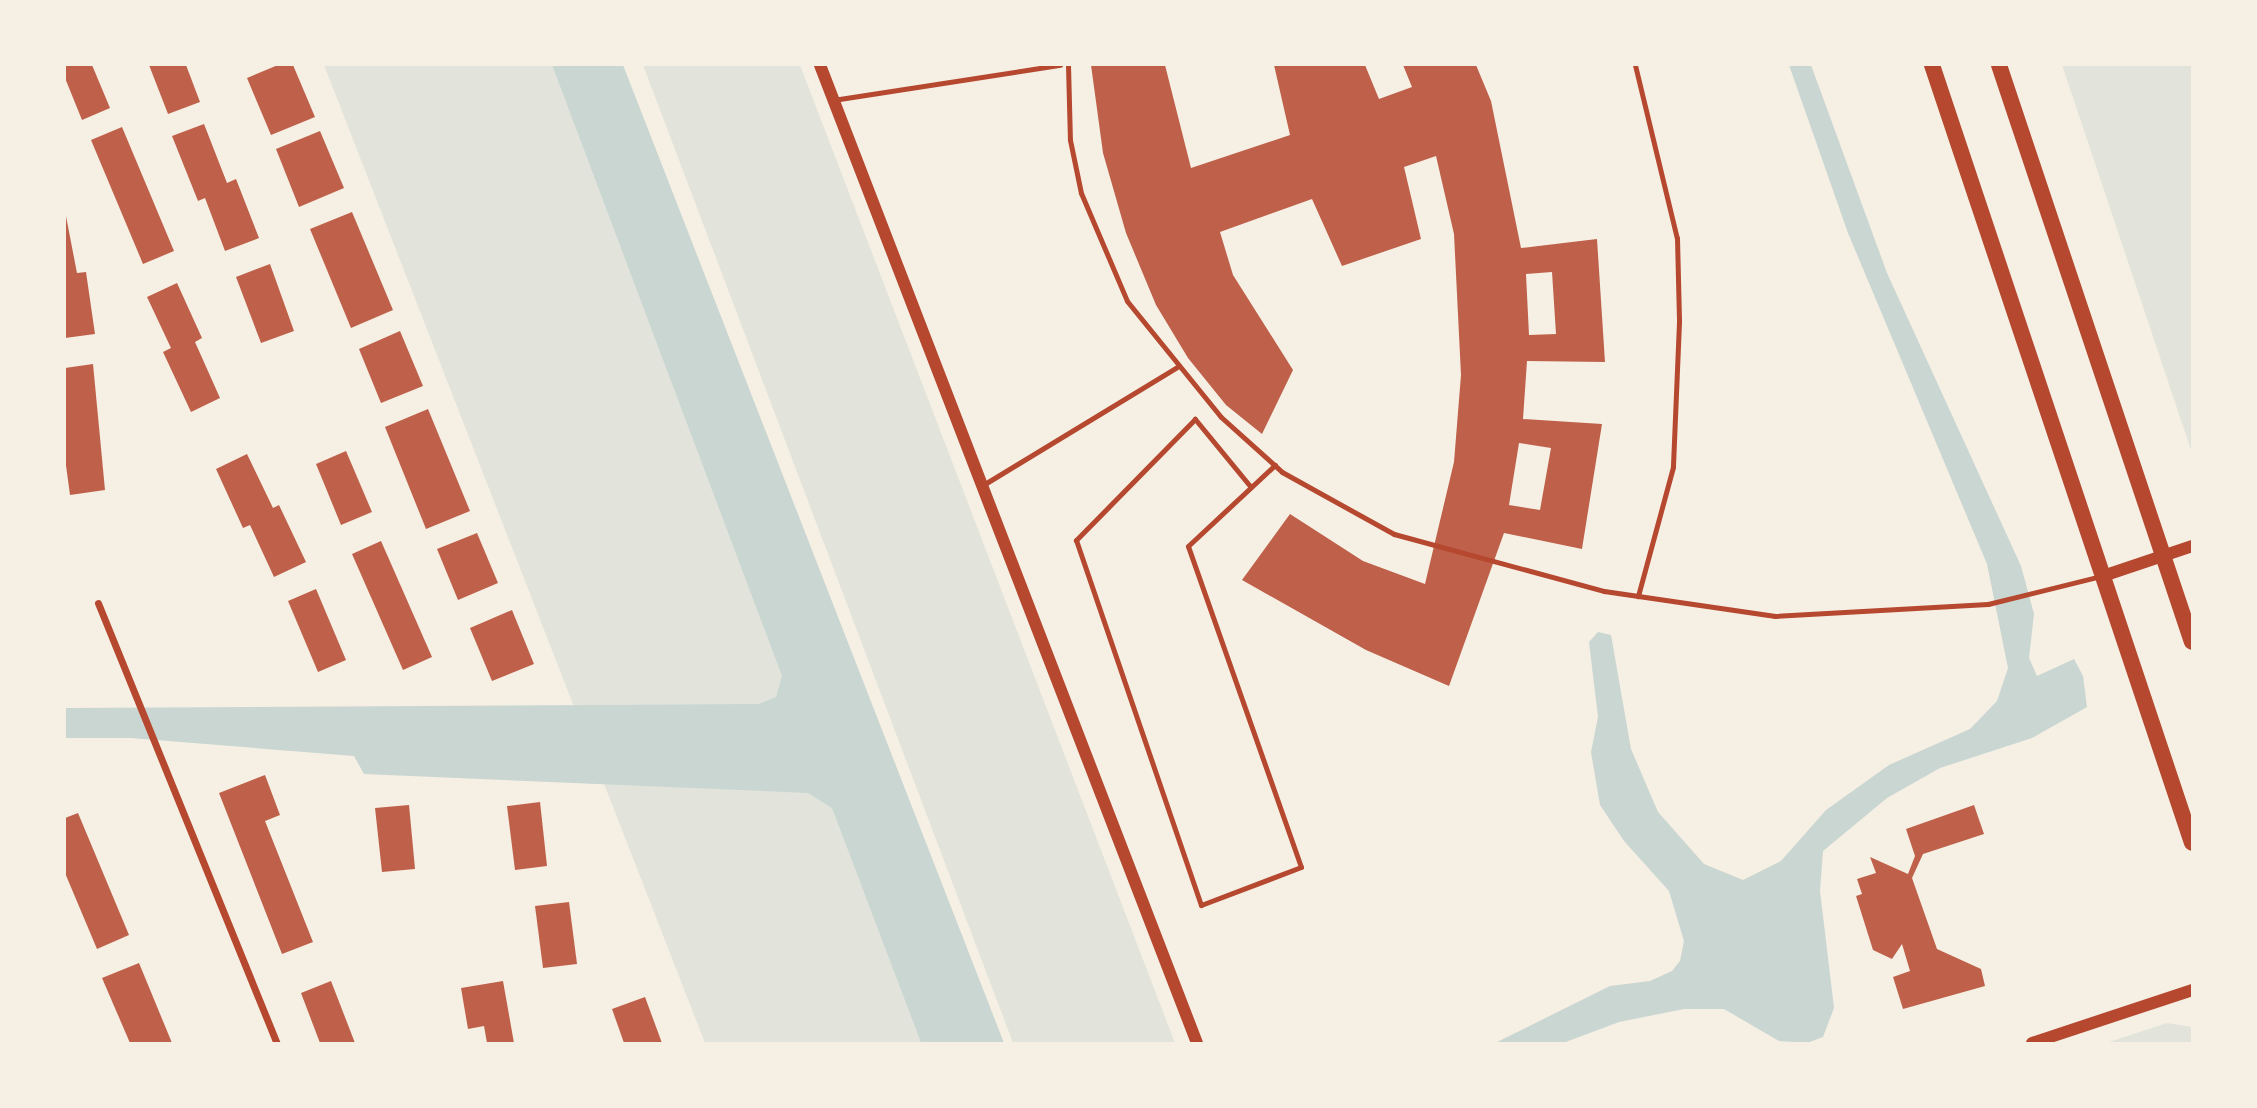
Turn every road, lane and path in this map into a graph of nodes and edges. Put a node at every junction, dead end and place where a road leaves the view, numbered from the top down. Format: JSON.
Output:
{"nodes":[{"id":1,"x":820,"y":65,"type":"edge"},
{"id":2,"x":1060,"y":65,"type":"edge"},
{"id":3,"x":1068,"y":65,"type":"edge"},
{"id":4,"x":1635,"y":65,"type":"edge"},
{"id":5,"x":1932,"y":65,"type":"edge"},
{"id":6,"x":1999,"y":65,"type":"edge"},
{"id":7,"x":833,"y":100,"type":"junction"},
{"id":8,"x":1177,"y":367,"type":"junction"},
{"id":9,"x":1275,"y":465,"type":"junction"},
{"id":10,"x":1250,"y":486,"type":"junction"},
{"id":11,"x":980,"y":487,"type":"junction"},
{"id":12,"x":2192,"y":546,"type":"edge"},
{"id":13,"x":2163,"y":556,"type":"junction"},
{"id":14,"x":2106,"y":575,"type":"junction"},
{"id":15,"x":1638,"y":596,"type":"junction"},
{"id":16,"x":98,"y":603,"type":"dead end"},
{"id":17,"x":2192,"y":642,"type":"edge"},
{"id":18,"x":2192,"y":843,"type":"edge"},
{"id":19,"x":2192,"y":990,"type":"edge"},
{"id":20,"x":277,"y":1043,"type":"edge"},
{"id":21,"x":1197,"y":1043,"type":"edge"},
{"id":22,"x":2032,"y":1043,"type":"edge"}],
"edges":[{"from":1,"to":7,"type":"street"},
{"from":2,"to":7,"type":"lane"},
{"from":3,"to":8,"type":"lane"},
{"from":4,"to":15,"type":"lane"},
{"from":5,"to":14,"type":"main road"},
{"from":6,"to":13,"type":"main road"},
{"from":7,"to":11,"type":"street"},
{"from":8,"to":9,"type":"lane"},
{"from":8,"to":11,"type":"lane"},
{"from":9,"to":10,"type":"lane"},
{"from":9,"to":15,"type":"lane"},
{"from":10,"to":10,"type":"lane"},
{"from":11,"to":21,"type":"street"},
{"from":12,"to":13,"type":"street"},
{"from":13,"to":14,"type":"street"},
{"from":13,"to":17,"type":"main road"},
{"from":14,"to":15,"type":"lane"},
{"from":14,"to":18,"type":"main road"},
{"from":16,"to":20,"type":"street"},
{"from":19,"to":22,"type":"street"}]}
